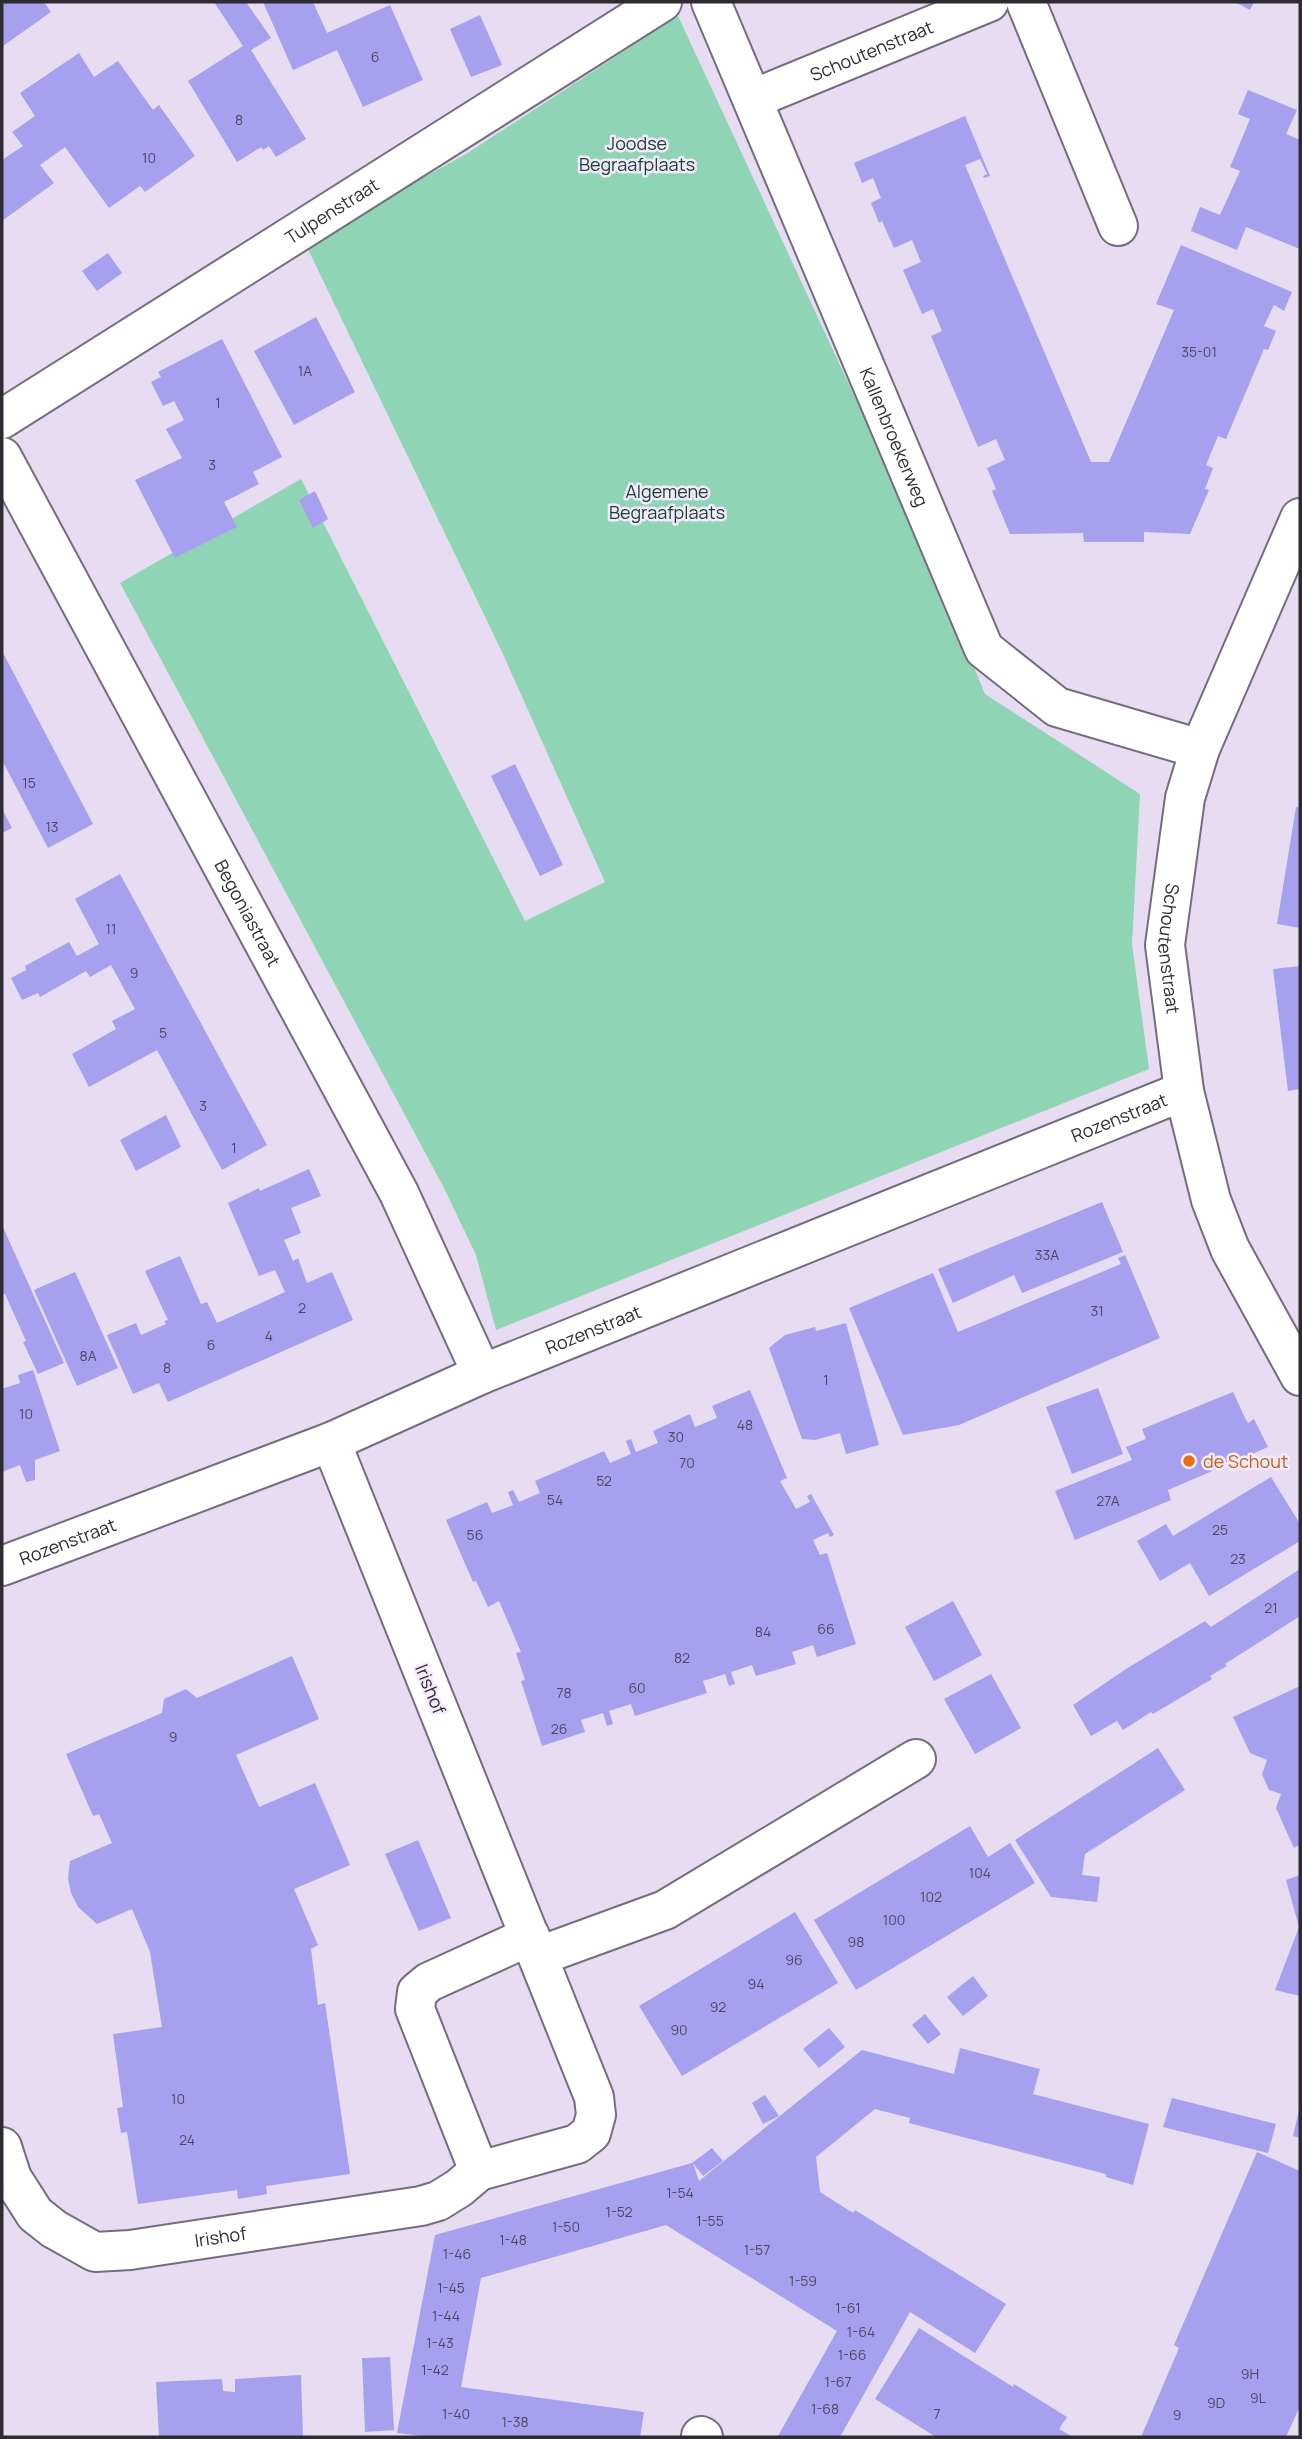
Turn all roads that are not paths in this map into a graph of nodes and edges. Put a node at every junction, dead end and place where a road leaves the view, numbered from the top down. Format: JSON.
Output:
{"nodes":[{"id":1,"x":662,"y":2,"type":"edge"},
{"id":2,"x":711,"y":2,"type":"edge"},
{"id":3,"x":989,"y":2,"type":"edge"},
{"id":4,"x":1026,"y":2,"type":"edge"},
{"id":5,"x":753,"y":99,"type":"junction"},
{"id":6,"x":1118,"y":226,"type":"dead end"},
{"id":7,"x":2,"y":419,"type":"edge"},
{"id":8,"x":2,"y":457,"type":"edge"},
{"id":9,"x":1300,"y":518,"type":"edge"},
{"id":10,"x":1200,"y":750,"type":"junction"},
{"id":11,"x":1184,"y":1091,"type":"junction"},
{"id":12,"x":482,"y":1374,"type":"junction"},
{"id":13,"x":1300,"y":1376,"type":"edge"},
{"id":14,"x":331,"y":1441,"type":"junction"},
{"id":15,"x":2,"y":1566,"type":"edge"},
{"id":16,"x":916,"y":1759,"type":"dead end"},
{"id":17,"x":535,"y":1946,"type":"junction"},
{"id":18,"x":2,"y":2147,"type":"edge"},
{"id":19,"x":479,"y":2171,"type":"junction"}],
"edges":[{"from":1,"to":7,"type":"street","name":"Tulpenstraat"},
{"from":2,"to":5,"type":"street","name":"Kallenbroekerweg"},
{"from":3,"to":5,"type":"street","name":"Schoutenstraat"},
{"from":4,"to":6,"type":"street"},
{"from":5,"to":10,"type":"street","name":"Kallenbroekerweg"},
{"from":8,"to":12,"type":"street","name":"Begoniastraat"},
{"from":9,"to":10,"type":"street","name":"Schoutenstraat"},
{"from":10,"to":11,"type":"street","name":"Schoutenstraat"},
{"from":11,"to":12,"type":"street","name":"Rozenstraat"},
{"from":11,"to":13,"type":"street","name":"Schoutenstraat"},
{"from":12,"to":14,"type":"street","name":"Rozenstraat"},
{"from":14,"to":15,"type":"street","name":"Rozenstraat"},
{"from":14,"to":17,"type":"street","name":"Irishof"},
{"from":16,"to":17,"type":"street"},
{"from":17,"to":19,"type":"street"},
{"from":17,"to":19,"type":"street","name":"Irishof"},
{"from":18,"to":19,"type":"street","name":"Irishof"}]}
